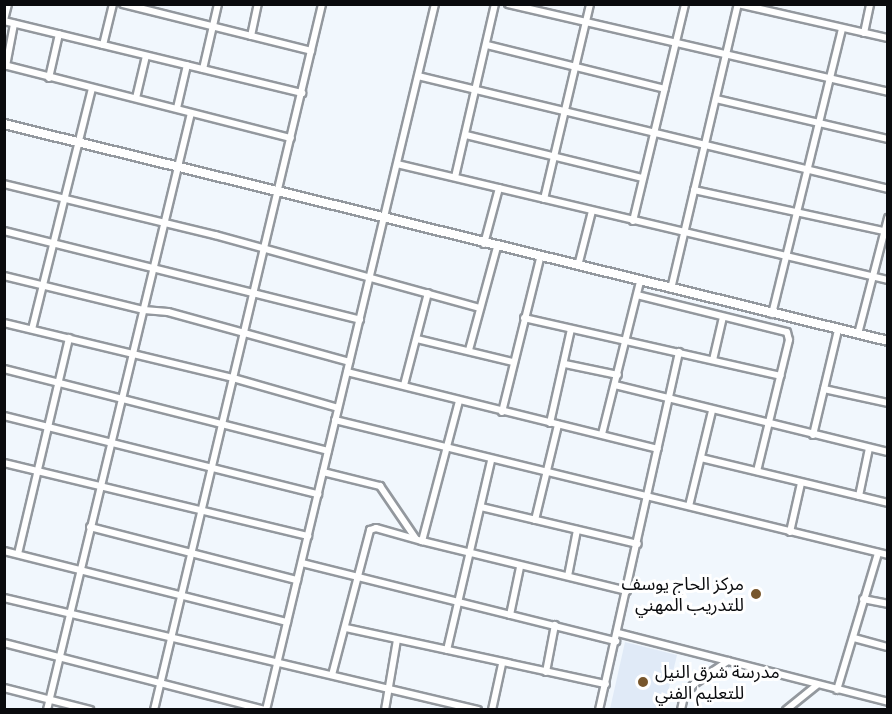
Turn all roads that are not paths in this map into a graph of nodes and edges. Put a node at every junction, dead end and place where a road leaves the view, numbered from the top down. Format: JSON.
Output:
{"nodes":[{"id":1,"x":9,"y":4,"type":"edge"},
{"id":2,"x":113,"y":4,"type":"edge"},
{"id":3,"x":123,"y":4,"type":"edge"},
{"id":4,"x":218,"y":4,"type":"edge"},
{"id":5,"x":258,"y":4,"type":"edge"},
{"id":6,"x":435,"y":4,"type":"edge"},
{"id":7,"x":495,"y":4,"type":"edge"},
{"id":8,"x":508,"y":4,"type":"edge"},
{"id":9,"x":590,"y":4,"type":"edge"},
{"id":10,"x":685,"y":4,"type":"edge"},
{"id":11,"x":870,"y":4,"type":"edge"},
{"id":12,"x":319,"y":5,"type":"edge"},
{"id":13,"x":4,"y":21,"type":"edge"},
{"id":14,"x":14,"y":24,"type":"junction"},
{"id":15,"x":585,"y":24,"type":"junction"},
{"id":16,"x":213,"y":26,"type":"junction"},
{"id":17,"x":842,"y":28,"type":"junction"},
{"id":18,"x":864,"y":33,"type":"junction"},
{"id":19,"x":59,"y":34,"type":"junction"},
{"id":20,"x":251,"y":36,"type":"junction"},
{"id":21,"x":888,"y":38,"type":"edge"},
{"id":22,"x":103,"y":45,"type":"junction"},
{"id":23,"x":487,"y":45,"type":"junction"},
{"id":24,"x":676,"y":45,"type":"junction"},
{"id":25,"x":311,"y":51,"type":"junction"},
{"id":26,"x":726,"y":55,"type":"junction"},
{"id":27,"x":146,"y":56,"type":"junction"},
{"id":28,"x":187,"y":65,"type":"junction"},
{"id":29,"x":5,"y":66,"type":"edge"},
{"id":30,"x":576,"y":67,"type":"junction"},
{"id":31,"x":203,"y":69,"type":"junction"},
{"id":32,"x":418,"y":76,"type":"junction"},
{"id":33,"x":49,"y":78,"type":"junction"},
{"id":34,"x":829,"y":79,"type":"junction"},
{"id":35,"x":92,"y":88,"type":"junction"},
{"id":36,"x":665,"y":89,"type":"junction"},
{"id":37,"x":476,"y":90,"type":"junction"},
{"id":38,"x":888,"y":92,"type":"edge"},
{"id":39,"x":302,"y":93,"type":"junction"},
{"id":40,"x":136,"y":98,"type":"junction"},
{"id":41,"x":716,"y":99,"type":"junction"},
{"id":42,"x":177,"y":108,"type":"junction"},
{"id":43,"x":191,"y":113,"type":"junction"},
{"id":44,"x":567,"y":113,"type":"junction"},
{"id":45,"x":4,"y":124,"type":"edge"},
{"id":46,"x":819,"y":124,"type":"junction"},
{"id":47,"x":654,"y":132,"type":"junction"},
{"id":48,"x":466,"y":135,"type":"junction"},
{"id":49,"x":291,"y":138,"type":"junction"},
{"id":50,"x":888,"y":139,"type":"edge"},
{"id":51,"x":79,"y":141,"type":"junction"},
{"id":52,"x":705,"y":145,"type":"junction"},
{"id":53,"x":556,"y":156,"type":"junction"},
{"id":54,"x":397,"y":164,"type":"junction"},
{"id":55,"x":178,"y":166,"type":"junction"},
{"id":56,"x":808,"y":170,"type":"junction"},
{"id":57,"x":455,"y":177,"type":"junction"},
{"id":58,"x":643,"y":178,"type":"junction"},
{"id":59,"x":4,"y":184,"type":"edge"},
{"id":60,"x":499,"y":189,"type":"junction"},
{"id":61,"x":888,"y":189,"type":"edge"},
{"id":62,"x":278,"y":190,"type":"junction"},
{"id":63,"x":694,"y":190,"type":"junction"},
{"id":64,"x":63,"y":199,"type":"junction"},
{"id":65,"x":544,"y":199,"type":"junction"},
{"id":66,"x":592,"y":211,"type":"junction"},
{"id":67,"x":797,"y":212,"type":"junction"},
{"id":68,"x":888,"y":218,"type":"edge"},
{"id":69,"x":385,"y":219,"type":"junction"},
{"id":70,"x":633,"y":221,"type":"junction"},
{"id":71,"x":163,"y":223,"type":"junction"},
{"id":72,"x":4,"y":231,"type":"edge"},
{"id":73,"x":886,"y":232,"type":"edge"},
{"id":74,"x":684,"y":233,"type":"junction"},
{"id":75,"x":53,"y":242,"type":"junction"},
{"id":76,"x":484,"y":244,"type":"junction"},
{"id":77,"x":498,"y":247,"type":"junction"},
{"id":78,"x":263,"y":248,"type":"junction"},
{"id":79,"x":787,"y":256,"type":"junction"},
{"id":80,"x":540,"y":258,"type":"junction"},
{"id":81,"x":578,"y":266,"type":"junction"},
{"id":82,"x":154,"y":267,"type":"junction"},
{"id":83,"x":4,"y":276,"type":"edge"},
{"id":84,"x":872,"y":276,"type":"junction"},
{"id":85,"x":370,"y":277,"type":"junction"},
{"id":86,"x":888,"y":280,"type":"edge"},
{"id":87,"x":640,"y":282,"type":"junction"},
{"id":88,"x":42,"y":285,"type":"junction"},
{"id":89,"x":671,"y":289,"type":"junction"},
{"id":90,"x":252,"y":291,"type":"junction"},
{"id":91,"x":428,"y":293,"type":"junction"},
{"id":92,"x":637,"y":295,"type":"junction"},
{"id":93,"x":480,"y":308,"type":"junction"},
{"id":94,"x":144,"y":310,"type":"junction"},
{"id":95,"x":772,"y":314,"type":"junction"},
{"id":96,"x":723,"y":317,"type":"junction"},
{"id":97,"x":524,"y":318,"type":"junction"},
{"id":98,"x":360,"y":320,"type":"junction"},
{"id":99,"x":4,"y":323,"type":"edge"},
{"id":100,"x":571,"y":328,"type":"junction"},
{"id":101,"x":32,"y":329,"type":"junction"},
{"id":102,"x":838,"y":330,"type":"junction"},
{"id":103,"x":242,"y":334,"type":"junction"},
{"id":104,"x":858,"y":334,"type":"junction"},
{"id":105,"x":69,"y":339,"type":"junction"},
{"id":106,"x":417,"y":339,"type":"junction"},
{"id":107,"x":626,"y":339,"type":"junction"},
{"id":108,"x":888,"y":341,"type":"edge"},
{"id":109,"x":469,"y":350,"type":"junction"},
{"id":110,"x":679,"y":352,"type":"junction"},
{"id":111,"x":134,"y":354,"type":"junction"},
{"id":112,"x":713,"y":360,"type":"junction"},
{"id":113,"x":350,"y":362,"type":"junction"},
{"id":114,"x":513,"y":362,"type":"junction"},
{"id":115,"x":564,"y":363,"type":"junction"},
{"id":116,"x":4,"y":369,"type":"edge"},
{"id":117,"x":347,"y":372,"type":"junction"},
{"id":118,"x":618,"y":375,"type":"junction"},
{"id":119,"x":781,"y":376,"type":"junction"},
{"id":120,"x":233,"y":378,"type":"junction"},
{"id":121,"x":60,"y":382,"type":"junction"},
{"id":122,"x":404,"y":385,"type":"junction"},
{"id":123,"x":615,"y":385,"type":"junction"},
{"id":124,"x":825,"y":389,"type":"junction"},
{"id":125,"x":123,"y":397,"type":"junction"},
{"id":126,"x":669,"y":399,"type":"junction"},
{"id":127,"x":459,"y":401,"type":"junction"},
{"id":128,"x":888,"y":403,"type":"edge"},
{"id":129,"x":338,"y":408,"type":"junction"},
{"id":130,"x":712,"y":411,"type":"junction"},
{"id":131,"x":502,"y":412,"type":"junction"},
{"id":132,"x":4,"y":416,"type":"edge"},
{"id":133,"x":335,"y":420,"type":"junction"},
{"id":134,"x":222,"y":423,"type":"junction"},
{"id":135,"x":550,"y":423,"type":"junction"},
{"id":136,"x":769,"y":424,"type":"junction"},
{"id":137,"x":558,"y":425,"type":"junction"},
{"id":138,"x":48,"y":427,"type":"junction"},
{"id":139,"x":602,"y":434,"type":"junction"},
{"id":140,"x":813,"y":435,"type":"junction"},
{"id":141,"x":112,"y":441,"type":"junction"},
{"id":142,"x":869,"y":448,"type":"junction"},
{"id":143,"x":658,"y":449,"type":"junction"},
{"id":144,"x":328,"y":451,"type":"junction"},
{"id":145,"x":448,"y":451,"type":"junction"},
{"id":146,"x":888,"y":452,"type":"edge"},
{"id":147,"x":701,"y":458,"type":"junction"},
{"id":148,"x":491,"y":461,"type":"junction"},
{"id":149,"x":4,"y":463,"type":"edge"},
{"id":150,"x":211,"y":465,"type":"junction"},
{"id":151,"x":39,"y":469,"type":"junction"},
{"id":152,"x":757,"y":471,"type":"junction"},
{"id":153,"x":323,"y":472,"type":"junction"},
{"id":154,"x":546,"y":472,"type":"junction"},
{"id":155,"x":801,"y":483,"type":"junction"},
{"id":156,"x":102,"y":485,"type":"junction"},
{"id":157,"x":318,"y":494,"type":"junction"},
{"id":158,"x":648,"y":496,"type":"junction"},
{"id":159,"x":859,"y":496,"type":"junction"},
{"id":160,"x":888,"y":503,"type":"edge"},
{"id":161,"x":689,"y":506,"type":"junction"},
{"id":162,"x":481,"y":507,"type":"junction"},
{"id":163,"x":200,"y":508,"type":"junction"},
{"id":164,"x":535,"y":520,"type":"junction"},
{"id":165,"x":90,"y":527,"type":"junction"},
{"id":166,"x":577,"y":530,"type":"junction"},
{"id":167,"x":790,"y":532,"type":"junction"},
{"id":168,"x":308,"y":536,"type":"junction"},
{"id":169,"x":419,"y":540,"type":"junction"},
{"id":170,"x":638,"y":543,"type":"junction"},
{"id":171,"x":4,"y":551,"type":"edge"},
{"id":172,"x":191,"y":552,"type":"junction"},
{"id":173,"x":878,"y":552,"type":"junction"},
{"id":174,"x":18,"y":554,"type":"junction"},
{"id":175,"x":469,"y":555,"type":"junction"},
{"id":176,"x":888,"y":555,"type":"edge"},
{"id":177,"x":302,"y":563,"type":"junction"},
{"id":178,"x":520,"y":567,"type":"junction"},
{"id":179,"x":80,"y":570,"type":"junction"},
{"id":180,"x":568,"y":576,"type":"junction"},
{"id":181,"x":358,"y":578,"type":"junction"},
{"id":182,"x":297,"y":580,"type":"junction"},
{"id":183,"x":627,"y":591,"type":"junction"},
{"id":184,"x":181,"y":594,"type":"junction"},
{"id":185,"x":4,"y":598,"type":"edge"},
{"id":186,"x":863,"y":599,"type":"junction"},
{"id":187,"x":458,"y":601,"type":"junction"},
{"id":188,"x":888,"y":604,"type":"edge"},
{"id":189,"x":70,"y":615,"type":"junction"},
{"id":190,"x":510,"y":615,"type":"junction"},
{"id":191,"x":287,"y":622,"type":"junction"},
{"id":192,"x":555,"y":626,"type":"junction"},
{"id":193,"x":346,"y":628,"type":"junction"},
{"id":194,"x":618,"y":633,"type":"junction"},
{"id":195,"x":170,"y":638,"type":"junction"},
{"id":196,"x":854,"y":638,"type":"junction"},
{"id":197,"x":397,"y":640,"type":"junction"},
{"id":198,"x":616,"y":641,"type":"junction"},
{"id":199,"x":4,"y":643,"type":"edge"},
{"id":200,"x":888,"y":647,"type":"edge"},
{"id":201,"x":447,"y":651,"type":"junction"},
{"id":202,"x":60,"y":656,"type":"junction"},
{"id":203,"x":729,"y":661,"type":"junction"},
{"id":204,"x":277,"y":663,"type":"junction"},
{"id":205,"x":502,"y":664,"type":"junction"},
{"id":206,"x":546,"y":672,"type":"junction"},
{"id":207,"x":332,"y":675,"type":"junction"},
{"id":208,"x":161,"y":681,"type":"junction"},
{"id":209,"x":606,"y":684,"type":"junction"},
{"id":210,"x":817,"y":685,"type":"junction"},
{"id":211,"x":4,"y":688,"type":"edge"},
{"id":212,"x":390,"y":688,"type":"junction"},
{"id":213,"x":837,"y":690,"type":"junction"},
{"id":214,"x":50,"y":698,"type":"junction"},
{"id":215,"x":888,"y":702,"type":"edge"},
{"id":216,"x":47,"y":710,"type":"edge"},
{"id":217,"x":90,"y":710,"type":"edge"},
{"id":218,"x":154,"y":710,"type":"edge"},
{"id":219,"x":266,"y":710,"type":"edge"},
{"id":220,"x":385,"y":710,"type":"edge"},
{"id":221,"x":478,"y":710,"type":"edge"},
{"id":222,"x":492,"y":710,"type":"edge"},
{"id":223,"x":599,"y":710,"type":"edge"},
{"id":224,"x":681,"y":710,"type":"edge"},
{"id":225,"x":786,"y":710,"type":"edge"}],
"edges":[{"from":1,"to":13,"type":"street"},
{"from":2,"to":22,"type":"street"},
{"from":3,"to":16,"type":"street"},
{"from":4,"to":16,"type":"street"},
{"from":5,"to":20,"type":"street"},
{"from":6,"to":32,"type":"street"},
{"from":7,"to":23,"type":"street"},
{"from":8,"to":15,"type":"street"},
{"from":9,"to":15,"type":"street"},
{"from":10,"to":24,"type":"street"},
{"from":11,"to":18,"type":"street"},
{"from":12,"to":25,"type":"street"},
{"from":13,"to":14,"type":"street"},
{"from":14,"to":19,"type":"street"},
{"from":14,"to":29,"type":"street"},
{"from":15,"to":24,"type":"street"},
{"from":15,"to":30,"type":"street"},
{"from":16,"to":20,"type":"street"},
{"from":16,"to":31,"type":"street"},
{"from":17,"to":18,"type":"street"},
{"from":17,"to":26,"type":"street"},
{"from":17,"to":34,"type":"street"},
{"from":18,"to":21,"type":"street"},
{"from":19,"to":22,"type":"street"},
{"from":19,"to":33,"type":"street"},
{"from":20,"to":25,"type":"street"},
{"from":22,"to":27,"type":"street"},
{"from":23,"to":30,"type":"street"},
{"from":23,"to":37,"type":"street"},
{"from":24,"to":26,"type":"street"},
{"from":24,"to":36,"type":"street"},
{"from":25,"to":39,"type":"street"},
{"from":26,"to":34,"type":"street"},
{"from":26,"to":41,"type":"street"},
{"from":27,"to":28,"type":"street"},
{"from":27,"to":40,"type":"street"},
{"from":28,"to":31,"type":"street"},
{"from":28,"to":42,"type":"street"},
{"from":29,"to":33,"type":"street"},
{"from":30,"to":36,"type":"street"},
{"from":30,"to":44,"type":"street"},
{"from":31,"to":39,"type":"street"},
{"from":32,"to":37,"type":"street"},
{"from":32,"to":54,"type":"street"},
{"from":33,"to":35,"type":"street"},
{"from":34,"to":38,"type":"street"},
{"from":34,"to":46,"type":"street"},
{"from":35,"to":40,"type":"street"},
{"from":35,"to":51,"type":"street"},
{"from":36,"to":47,"type":"street"},
{"from":37,"to":44,"type":"street"},
{"from":37,"to":48,"type":"street"},
{"from":39,"to":49,"type":"street"},
{"from":40,"to":42,"type":"street"},
{"from":41,"to":46,"type":"street"},
{"from":41,"to":52,"type":"street"},
{"from":42,"to":43,"type":"street"},
{"from":43,"to":49,"type":"street"},
{"from":43,"to":55,"type":"street"},
{"from":44,"to":47,"type":"street"},
{"from":44,"to":53,"type":"street"},
{"from":45,"to":51,"type":"street"},
{"from":46,"to":50,"type":"street"},
{"from":46,"to":56,"type":"street"},
{"from":47,"to":52,"type":"street"},
{"from":47,"to":58,"type":"street"},
{"from":48,"to":53,"type":"street"},
{"from":48,"to":57,"type":"street"},
{"from":49,"to":62,"type":"street"},
{"from":51,"to":55,"type":"street"},
{"from":51,"to":64,"type":"street"},
{"from":52,"to":56,"type":"street"},
{"from":52,"to":63,"type":"street"},
{"from":53,"to":58,"type":"street"},
{"from":53,"to":65,"type":"street"},
{"from":54,"to":57,"type":"street"},
{"from":54,"to":69,"type":"street"},
{"from":55,"to":62,"type":"street"},
{"from":55,"to":71,"type":"street"},
{"from":56,"to":61,"type":"street"},
{"from":56,"to":67,"type":"street"},
{"from":57,"to":60,"type":"street"},
{"from":58,"to":70,"type":"street"},
{"from":59,"to":64,"type":"street"},
{"from":60,"to":65,"type":"street"},
{"from":60,"to":76,"type":"street"},
{"from":62,"to":69,"type":"street"},
{"from":62,"to":78,"type":"street"},
{"from":63,"to":67,"type":"street"},
{"from":63,"to":74,"type":"street"},
{"from":64,"to":71,"type":"street"},
{"from":64,"to":75,"type":"street"},
{"from":65,"to":66,"type":"street"},
{"from":66,"to":70,"type":"street"},
{"from":66,"to":81,"type":"street"},
{"from":67,"to":73,"type":"street"},
{"from":67,"to":79,"type":"street"},
{"from":68,"to":73,"type":"street"},
{"from":69,"to":76,"type":"street"},
{"from":69,"to":85,"type":"street"},
{"from":70,"to":74,"type":"street"},
{"from":71,"to":78,"type":"street"},
{"from":71,"to":82,"type":"street"},
{"from":72,"to":75,"type":"street"},
{"from":73,"to":84,"type":"street"},
{"from":74,"to":79,"type":"street"},
{"from":74,"to":89,"type":"street"},
{"from":75,"to":82,"type":"street"},
{"from":75,"to":88,"type":"street"},
{"from":76,"to":77,"type":"street"},
{"from":77,"to":80,"type":"street"},
{"from":77,"to":93,"type":"street"},
{"from":78,"to":85,"type":"street"},
{"from":78,"to":90,"type":"street"},
{"from":79,"to":84,"type":"street"},
{"from":79,"to":95,"type":"street"},
{"from":80,"to":81,"type":"street"},
{"from":80,"to":97,"type":"street"},
{"from":81,"to":87,"type":"street"},
{"from":82,"to":90,"type":"street"},
{"from":82,"to":94,"type":"street"},
{"from":83,"to":88,"type":"street"},
{"from":84,"to":86,"type":"street"},
{"from":84,"to":104,"type":"street"},
{"from":85,"to":91,"type":"street"},
{"from":85,"to":98,"type":"street"},
{"from":87,"to":89,"type":"street"},
{"from":87,"to":92,"type":"street"},
{"from":88,"to":94,"type":"street"},
{"from":88,"to":101,"type":"street"},
{"from":89,"to":95,"type":"street"},
{"from":90,"to":98,"type":"street"},
{"from":90,"to":103,"type":"street"},
{"from":91,"to":93,"type":"street"},
{"from":91,"to":106,"type":"street"},
{"from":92,"to":96,"type":"street"},
{"from":92,"to":107,"type":"street"},
{"from":93,"to":109,"type":"street"},
{"from":94,"to":103,"type":"street"},
{"from":94,"to":111,"type":"street"},
{"from":95,"to":102,"type":"street"},
{"from":96,"to":112,"type":"street"},
{"from":96,"to":119,"type":"street"},
{"from":97,"to":100,"type":"street"},
{"from":97,"to":114,"type":"street"},
{"from":98,"to":113,"type":"street"},
{"from":99,"to":101,"type":"street"},
{"from":100,"to":107,"type":"street"},
{"from":100,"to":115,"type":"street"},
{"from":101,"to":105,"type":"street"},
{"from":102,"to":104,"type":"street"},
{"from":102,"to":124,"type":"street"},
{"from":103,"to":113,"type":"street"},
{"from":103,"to":120,"type":"street"},
{"from":104,"to":108,"type":"street"},
{"from":105,"to":111,"type":"street"},
{"from":105,"to":121,"type":"street"},
{"from":106,"to":109,"type":"street"},
{"from":106,"to":122,"type":"street"},
{"from":107,"to":110,"type":"street"},
{"from":107,"to":118,"type":"street"},
{"from":109,"to":114,"type":"street"},
{"from":110,"to":112,"type":"street"},
{"from":110,"to":126,"type":"street"},
{"from":111,"to":120,"type":"street"},
{"from":111,"to":125,"type":"street"},
{"from":112,"to":119,"type":"street"},
{"from":113,"to":117,"type":"street"},
{"from":114,"to":131,"type":"street"},
{"from":115,"to":118,"type":"street"},
{"from":115,"to":135,"type":"street"},
{"from":116,"to":121,"type":"street"},
{"from":117,"to":122,"type":"street"},
{"from":117,"to":129,"type":"street"},
{"from":118,"to":123,"type":"street"},
{"from":119,"to":136,"type":"street"},
{"from":120,"to":129,"type":"street"},
{"from":120,"to":134,"type":"street"},
{"from":121,"to":125,"type":"street"},
{"from":121,"to":138,"type":"street"},
{"from":122,"to":127,"type":"street"},
{"from":123,"to":126,"type":"street"},
{"from":123,"to":139,"type":"street"},
{"from":124,"to":128,"type":"street"},
{"from":124,"to":140,"type":"street"},
{"from":125,"to":134,"type":"street"},
{"from":125,"to":141,"type":"street"},
{"from":126,"to":130,"type":"street"},
{"from":126,"to":143,"type":"street"},
{"from":127,"to":131,"type":"street"},
{"from":127,"to":145,"type":"street"},
{"from":129,"to":133,"type":"street"},
{"from":130,"to":136,"type":"street"},
{"from":130,"to":147,"type":"street"},
{"from":131,"to":135,"type":"street"},
{"from":132,"to":138,"type":"street"},
{"from":133,"to":144,"type":"street"},
{"from":133,"to":145,"type":"street"},
{"from":134,"to":144,"type":"street"},
{"from":134,"to":150,"type":"street"},
{"from":135,"to":137,"type":"street"},
{"from":136,"to":140,"type":"street"},
{"from":136,"to":152,"type":"street"},
{"from":137,"to":139,"type":"street"},
{"from":137,"to":154,"type":"street"},
{"from":138,"to":141,"type":"street"},
{"from":138,"to":151,"type":"street"},
{"from":139,"to":143,"type":"street"},
{"from":140,"to":142,"type":"street"},
{"from":141,"to":150,"type":"street"},
{"from":141,"to":156,"type":"street"},
{"from":142,"to":146,"type":"street"},
{"from":142,"to":159,"type":"street"},
{"from":143,"to":158,"type":"street"},
{"from":144,"to":153,"type":"street"},
{"from":145,"to":148,"type":"street"},
{"from":145,"to":169,"type":"street"},
{"from":147,"to":152,"type":"street"},
{"from":147,"to":161,"type":"street"},
{"from":148,"to":154,"type":"street"},
{"from":148,"to":162,"type":"street"},
{"from":149,"to":151,"type":"street"},
{"from":150,"to":157,"type":"street"},
{"from":150,"to":163,"type":"street"},
{"from":151,"to":156,"type":"street"},
{"from":151,"to":174,"type":"street"},
{"from":152,"to":155,"type":"street"},
{"from":153,"to":157,"type":"street"},
{"from":153,"to":169,"type":"street"},
{"from":154,"to":158,"type":"street"},
{"from":154,"to":164,"type":"street"},
{"from":155,"to":159,"type":"street"},
{"from":155,"to":167,"type":"street"},
{"from":156,"to":163,"type":"street"},
{"from":156,"to":165,"type":"street"},
{"from":157,"to":168,"type":"street"},
{"from":158,"to":161,"type":"street"},
{"from":158,"to":170,"type":"street"},
{"from":159,"to":160,"type":"street"},
{"from":161,"to":167,"type":"street"},
{"from":162,"to":164,"type":"street"},
{"from":162,"to":175,"type":"street"},
{"from":163,"to":168,"type":"street"},
{"from":163,"to":172,"type":"street"},
{"from":164,"to":166,"type":"street"},
{"from":165,"to":172,"type":"street"},
{"from":165,"to":179,"type":"street"},
{"from":166,"to":170,"type":"street"},
{"from":166,"to":180,"type":"street"},
{"from":167,"to":173,"type":"street"},
{"from":168,"to":177,"type":"street"},
{"from":169,"to":175,"type":"street"},
{"from":169,"to":181,"type":"street"},
{"from":170,"to":183,"type":"street"},
{"from":171,"to":174,"type":"street"},
{"from":172,"to":182,"type":"street"},
{"from":172,"to":184,"type":"street"},
{"from":173,"to":176,"type":"street"},
{"from":173,"to":186,"type":"street"},
{"from":174,"to":179,"type":"street"},
{"from":175,"to":178,"type":"street"},
{"from":175,"to":187,"type":"street"},
{"from":177,"to":181,"type":"street"},
{"from":177,"to":182,"type":"street"},
{"from":178,"to":180,"type":"street"},
{"from":178,"to":190,"type":"street"},
{"from":179,"to":184,"type":"street"},
{"from":179,"to":189,"type":"street"},
{"from":180,"to":183,"type":"street"},
{"from":181,"to":187,"type":"street"},
{"from":181,"to":193,"type":"street"},
{"from":182,"to":191,"type":"street"},
{"from":183,"to":194,"type":"street"},
{"from":184,"to":191,"type":"street"},
{"from":184,"to":195,"type":"street"},
{"from":185,"to":189,"type":"street"},
{"from":186,"to":188,"type":"street"},
{"from":186,"to":196,"type":"street"},
{"from":187,"to":190,"type":"street"},
{"from":187,"to":201,"type":"street"},
{"from":189,"to":195,"type":"street"},
{"from":189,"to":202,"type":"street"},
{"from":190,"to":192,"type":"street"},
{"from":191,"to":204,"type":"street"},
{"from":192,"to":198,"type":"street"},
{"from":192,"to":206,"type":"street"},
{"from":193,"to":197,"type":"street"},
{"from":193,"to":207,"type":"street"},
{"from":194,"to":198,"type":"street"},
{"from":194,"to":203,"type":"street"},
{"from":195,"to":204,"type":"street"},
{"from":195,"to":208,"type":"street"},
{"from":196,"to":200,"type":"street"},
{"from":196,"to":213,"type":"street"},
{"from":197,"to":201,"type":"street"},
{"from":197,"to":212,"type":"street"},
{"from":198,"to":209,"type":"street"},
{"from":199,"to":202,"type":"street"},
{"from":201,"to":205,"type":"street"},
{"from":202,"to":208,"type":"street"},
{"from":202,"to":214,"type":"street"},
{"from":203,"to":210,"type":"street"},
{"from":203,"to":224,"type":"street"},
{"from":204,"to":207,"type":"street"},
{"from":204,"to":219,"type":"street"},
{"from":205,"to":206,"type":"street"},
{"from":205,"to":222,"type":"street"},
{"from":206,"to":209,"type":"street"},
{"from":207,"to":212,"type":"street"},
{"from":208,"to":218,"type":"street"},
{"from":208,"to":219,"type":"street"},
{"from":209,"to":223,"type":"street"},
{"from":210,"to":213,"type":"street"},
{"from":210,"to":225,"type":"street"},
{"from":211,"to":214,"type":"street"},
{"from":212,"to":220,"type":"street"},
{"from":212,"to":221,"type":"street"},
{"from":213,"to":215,"type":"street"},
{"from":214,"to":216,"type":"street"},
{"from":214,"to":217,"type":"street"}]}
